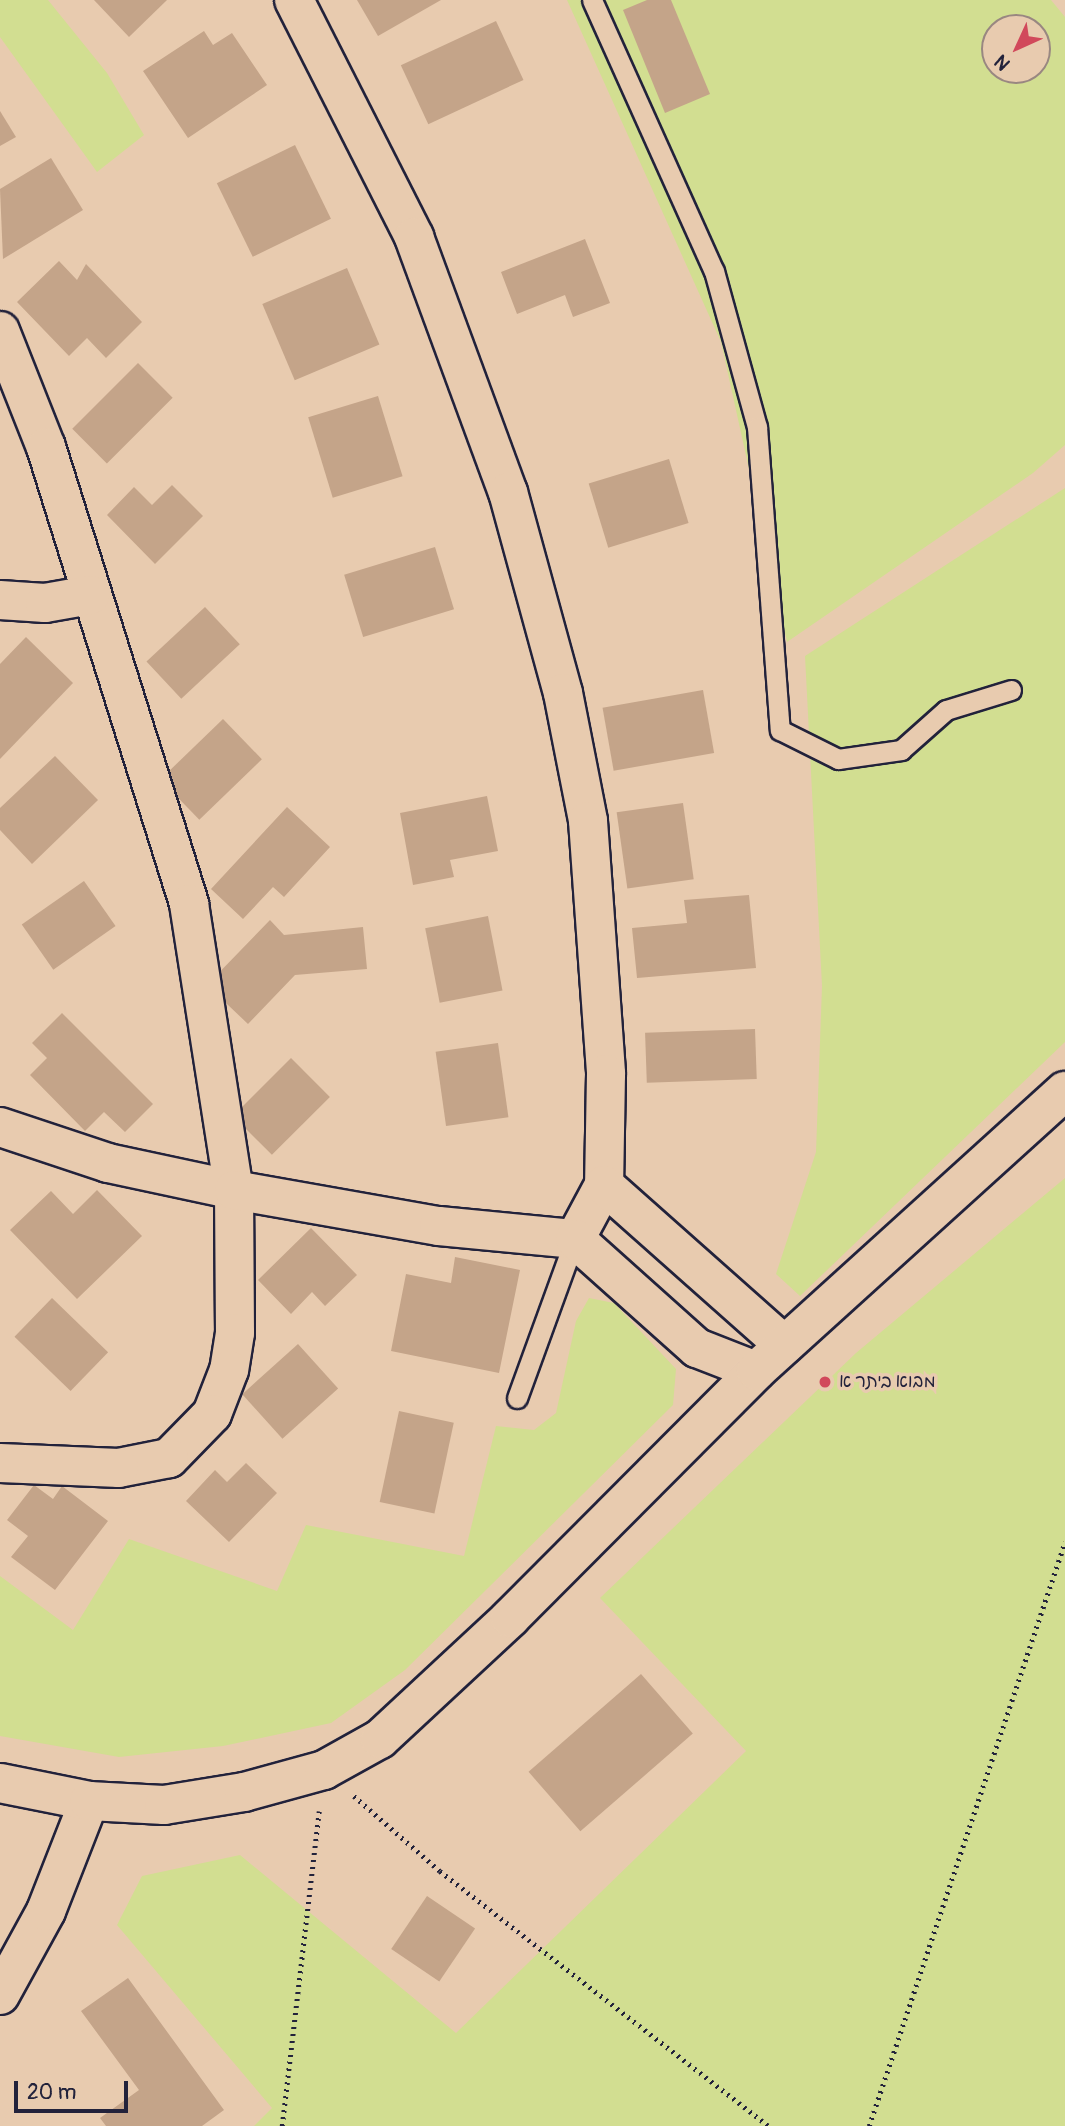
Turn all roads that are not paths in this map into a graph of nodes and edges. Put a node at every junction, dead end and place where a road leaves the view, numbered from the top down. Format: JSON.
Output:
{"nodes":[{"id":1,"x":294,"y":0,"type":"edge"},
{"id":2,"x":592,"y":0,"type":"edge"},
{"id":3,"x":0,"y":331,"type":"edge"},
{"id":4,"x":90,"y":595,"type":"junction"},
{"id":5,"x":0,"y":600,"type":"edge"},
{"id":6,"x":1011,"y":690,"type":"dead end"},
{"id":7,"x":1065,"y":1090,"type":"edge"},
{"id":8,"x":0,"y":1127,"type":"edge"},
{"id":9,"x":604,"y":1185,"type":"junction"},
{"id":10,"x":234,"y":1190,"type":"junction"},
{"id":11,"x":575,"y":1239,"type":"junction"},
{"id":12,"x":785,"y":1345,"type":"junction"},
{"id":13,"x":756,"y":1371,"type":"junction"},
{"id":14,"x":517,"y":1398,"type":"dead end"},
{"id":15,"x":0,"y":1462,"type":"edge"},
{"id":16,"x":0,"y":1783,"type":"edge"},
{"id":17,"x":89,"y":1801,"type":"junction"},
{"id":18,"x":0,"y":1996,"type":"edge"}],
"edges":[{"from":1,"to":9,"type":"street"},
{"from":2,"to":6,"type":"lane"},
{"from":3,"to":4,"type":"street"},
{"from":4,"to":5,"type":"street"},
{"from":4,"to":10,"type":"street"},
{"from":7,"to":12,"type":"street"},
{"from":8,"to":10,"type":"street"},
{"from":9,"to":11,"type":"street"},
{"from":9,"to":12,"type":"street"},
{"from":10,"to":11,"type":"street"},
{"from":10,"to":15,"type":"street"},
{"from":11,"to":13,"type":"street"},
{"from":11,"to":14,"type":"lane"},
{"from":12,"to":13,"type":"street"},
{"from":13,"to":17,"type":"street"},
{"from":16,"to":17,"type":"street"},
{"from":17,"to":18,"type":"street"}]}
